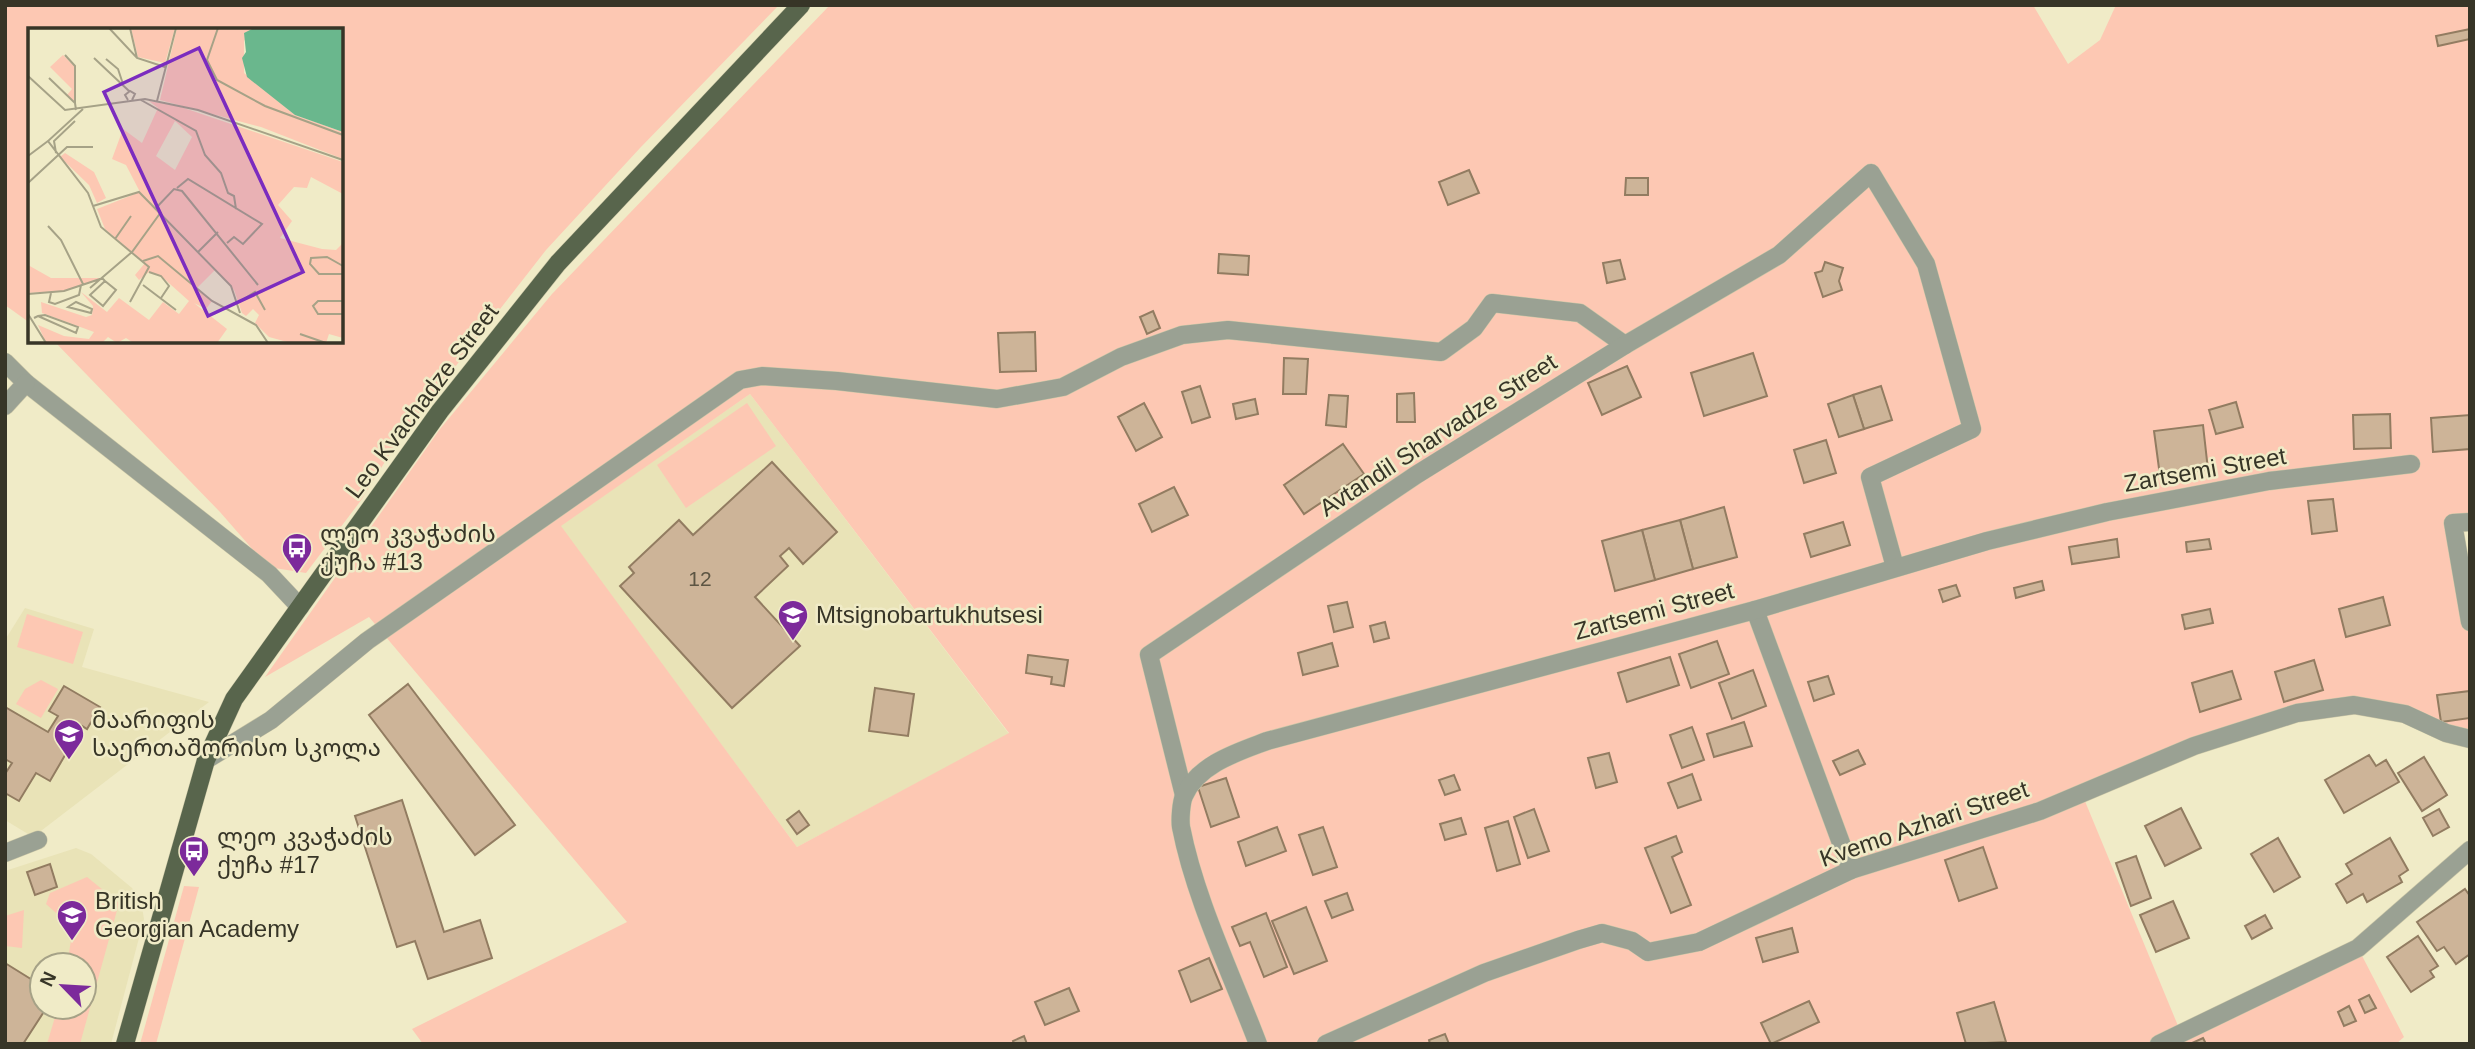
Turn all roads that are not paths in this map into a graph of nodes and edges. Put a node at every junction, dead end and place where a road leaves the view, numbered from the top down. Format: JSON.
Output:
{"nodes":[{"id":1,"x":801,"y":5,"type":"edge"},
{"id":2,"x":1625,"y":345,"type":"junction"},
{"id":3,"x":5,"y":362,"type":"edge"},
{"id":4,"x":26,"y":383,"type":"junction"},
{"id":5,"x":5,"y":405,"type":"edge"},
{"id":6,"x":2411,"y":464,"type":"dead end"},
{"id":7,"x":2470,"y":522,"type":"edge"},
{"id":8,"x":1895,"y":567,"type":"junction"},
{"id":9,"x":300,"y":607,"type":"junction"},
{"id":10,"x":1755,"y":610,"type":"junction"},
{"id":11,"x":2470,"y":622,"type":"edge"},
{"id":12,"x":2470,"y":738,"type":"edge"},
{"id":13,"x":206,"y":761,"type":"junction"},
{"id":14,"x":1184,"y":795,"type":"junction"},
{"id":15,"x":38,"y":840,"type":"dead end"},
{"id":16,"x":2470,"y":850,"type":"edge"},
{"id":17,"x":5,"y":853,"type":"edge"},
{"id":18,"x":1851,"y":870,"type":"junction"},
{"id":19,"x":1329,"y":1043,"type":"edge"},
{"id":20,"x":125,"y":1044,"type":"edge"},
{"id":21,"x":1258,"y":1044,"type":"edge"},
{"id":22,"x":2159,"y":1044,"type":"edge"}],
"edges":[{"from":1,"to":9,"type":"main road","name":"Leo Kvachadze Street"},
{"from":2,"to":8,"type":"street","name":"Avtandil Sharvadze Street"},
{"from":2,"to":13,"type":"street"},
{"from":2,"to":14,"type":"street","name":"Avtandil Sharvadze Street"},
{"from":3,"to":4,"type":"street"},
{"from":4,"to":5,"type":"street"},
{"from":4,"to":9,"type":"street"},
{"from":6,"to":8,"type":"street","name":"Zartsemi Street"},
{"from":7,"to":11,"type":"street"},
{"from":8,"to":10,"type":"street","name":"Zartsemi Street"},
{"from":9,"to":13,"type":"main road","name":"Leo Kvachadze Street"},
{"from":10,"to":14,"type":"street","name":"Zartsemi Street"},
{"from":10,"to":18,"type":"street"},
{"from":12,"to":18,"type":"street","name":"Kvemo Azhari Street"},
{"from":13,"to":20,"type":"main road","name":"Leo Kvachadze Street"},
{"from":14,"to":21,"type":"street"},
{"from":15,"to":17,"type":"street"},
{"from":16,"to":22,"type":"street"},
{"from":18,"to":19,"type":"street","name":"Kvemo Azhari Street"}]}
